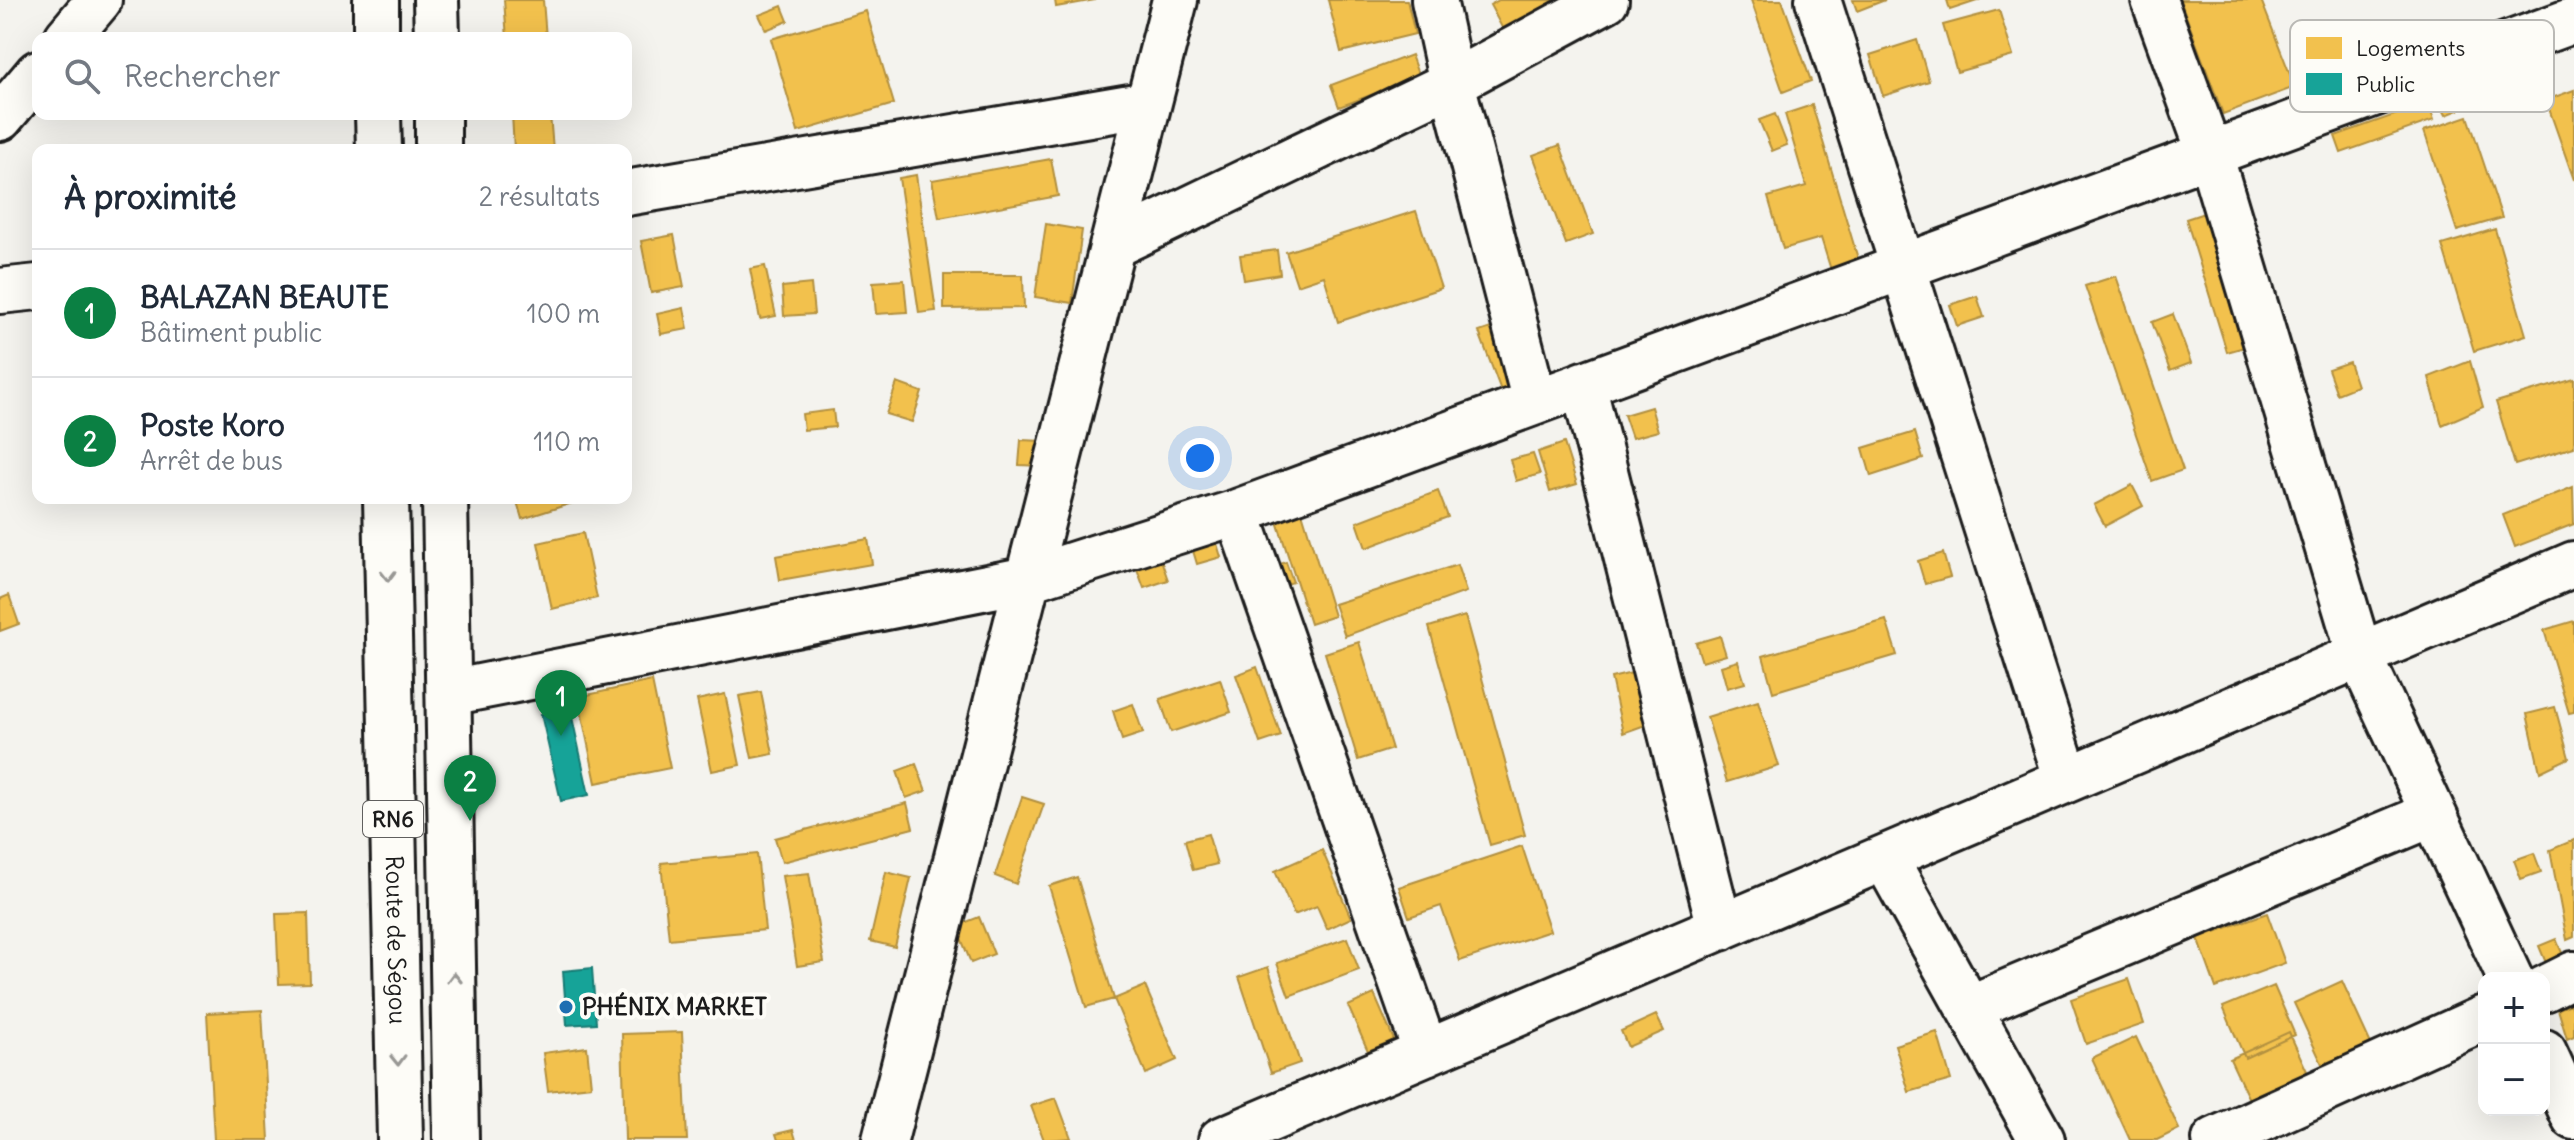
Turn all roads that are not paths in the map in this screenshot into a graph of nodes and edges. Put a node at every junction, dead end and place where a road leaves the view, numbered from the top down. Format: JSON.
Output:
{"nodes":[{"id":1,"x":99,"y":0,"type":"edge"},
{"id":2,"x":376,"y":0,"type":"edge"},
{"id":3,"x":436,"y":0,"type":"edge"},
{"id":4,"x":1175,"y":0,"type":"edge"},
{"id":5,"x":1434,"y":0,"type":"edge"},
{"id":6,"x":1606,"y":0,"type":"edge"},
{"id":7,"x":1818,"y":0,"type":"edge"},
{"id":8,"x":2154,"y":0,"type":"edge"},
{"id":9,"x":2574,"y":20,"type":"edge"},
{"id":10,"x":2554,"y":27,"type":"edge"},
{"id":11,"x":72,"y":32,"type":"edge"},
{"id":12,"x":376,"y":32,"type":"edge"},
{"id":13,"x":437,"y":32,"type":"edge"},
{"id":14,"x":32,"y":80,"type":"edge"},
{"id":15,"x":1452,"y":83,"type":"junction"},
{"id":16,"x":1148,"y":104,"type":"junction"},
{"id":17,"x":2324,"y":112,"type":"edge"},
{"id":18,"x":0,"y":118,"type":"edge"},
{"id":19,"x":378,"y":120,"type":"edge"},
{"id":20,"x":438,"y":120,"type":"edge"},
{"id":21,"x":379,"y":144,"type":"edge"},
{"id":22,"x":438,"y":144,"type":"edge"},
{"id":23,"x":2210,"y":154,"type":"junction"},
{"id":24,"x":632,"y":192,"type":"edge"},
{"id":25,"x":1112,"y":246,"type":"junction"},
{"id":26,"x":1903,"y":267,"type":"junction"},
{"id":27,"x":32,"y":288,"type":"edge"},
{"id":28,"x":0,"y":291,"type":"edge"},
{"id":29,"x":1583,"y":384,"type":"junction"},
{"id":30,"x":1535,"y":402,"type":"junction"},
{"id":31,"x":386,"y":504,"type":"edge"},
{"id":32,"x":445,"y":504,"type":"edge"},
{"id":33,"x":1237,"y":512,"type":"junction"},
{"id":34,"x":2574,"y":564,"type":"edge"},
{"id":35,"x":1028,"y":579,"type":"junction"},
{"id":36,"x":2360,"y":656,"type":"junction"},
{"id":37,"x":449,"y":693,"type":"junction"},
{"id":38,"x":2067,"y":780,"type":"junction"},
{"id":39,"x":2433,"y":814,"type":"junction"},
{"id":40,"x":1885,"y":858,"type":"junction"},
{"id":41,"x":1720,"y":928,"type":"junction"},
{"id":42,"x":2507,"y":972,"type":"edge"},
{"id":43,"x":2574,"y":974,"type":"edge"},
{"id":44,"x":2550,"y":986,"type":"edge"},
{"id":45,"x":1969,"y":1008,"type":"junction"},
{"id":46,"x":2478,"y":1021,"type":"edge"},
{"id":47,"x":1426,"y":1053,"type":"junction"},
{"id":48,"x":2550,"y":1065,"type":"edge"},
{"id":49,"x":2574,"y":1117,"type":"edge"},
{"id":50,"x":400,"y":1140,"type":"edge"},
{"id":51,"x":456,"y":1140,"type":"edge"},
{"id":52,"x":885,"y":1140,"type":"edge"},
{"id":53,"x":1221,"y":1140,"type":"edge"},
{"id":54,"x":2042,"y":1140,"type":"edge"},
{"id":55,"x":2215,"y":1140,"type":"edge"}],
"edges":[{"from":1,"to":11,"type":"main road"},
{"from":2,"to":12,"type":"main road"},
{"from":3,"to":13,"type":"main road"},
{"from":4,"to":16,"type":"main road"},
{"from":5,"to":15,"type":"main road"},
{"from":6,"to":15,"type":"main road"},
{"from":7,"to":26,"type":"main road"},
{"from":8,"to":23,"type":"main road"},
{"from":9,"to":10,"type":"main road"},
{"from":14,"to":18,"type":"main road"},
{"from":15,"to":25,"type":"main road"},
{"from":15,"to":30,"type":"main road"},
{"from":16,"to":24,"type":"main road"},
{"from":16,"to":25,"type":"main road"},
{"from":17,"to":23,"type":"main road"},
{"from":19,"to":21,"type":"main road"},
{"from":20,"to":22,"type":"main road"},
{"from":23,"to":26,"type":"main road"},
{"from":23,"to":36,"type":"main road"},
{"from":25,"to":35,"type":"main road"},
{"from":26,"to":29,"type":"main road"},
{"from":26,"to":38,"type":"main road"},
{"from":27,"to":28,"type":"main road"},
{"from":29,"to":30,"type":"main road"},
{"from":29,"to":41,"type":"main road"},
{"from":30,"to":33,"type":"main road"},
{"from":31,"to":50,"type":"main road","name":"Route de Ségou","number":"RN6","one_way":true},
{"from":32,"to":37,"type":"main road","number":"RN6"},
{"from":33,"to":35,"type":"main road"},
{"from":33,"to":47,"type":"main road"},
{"from":34,"to":36,"type":"main road"},
{"from":35,"to":37,"type":"main road"},
{"from":35,"to":52,"type":"main road"},
{"from":36,"to":38,"type":"main road"},
{"from":36,"to":39,"type":"main road"},
{"from":51,"to":37,"type":"main road","number":"RN6","one_way":true},
{"from":38,"to":40,"type":"main road"},
{"from":39,"to":42,"type":"main road"},
{"from":39,"to":45,"type":"main road"},
{"from":40,"to":41,"type":"main road"},
{"from":40,"to":45,"type":"main road"},
{"from":41,"to":47,"type":"main road"},
{"from":43,"to":44,"type":"main road"},
{"from":45,"to":54,"type":"main road"},
{"from":46,"to":55,"type":"main road"},
{"from":47,"to":53,"type":"main road"},
{"from":48,"to":49,"type":"main road"}]}
